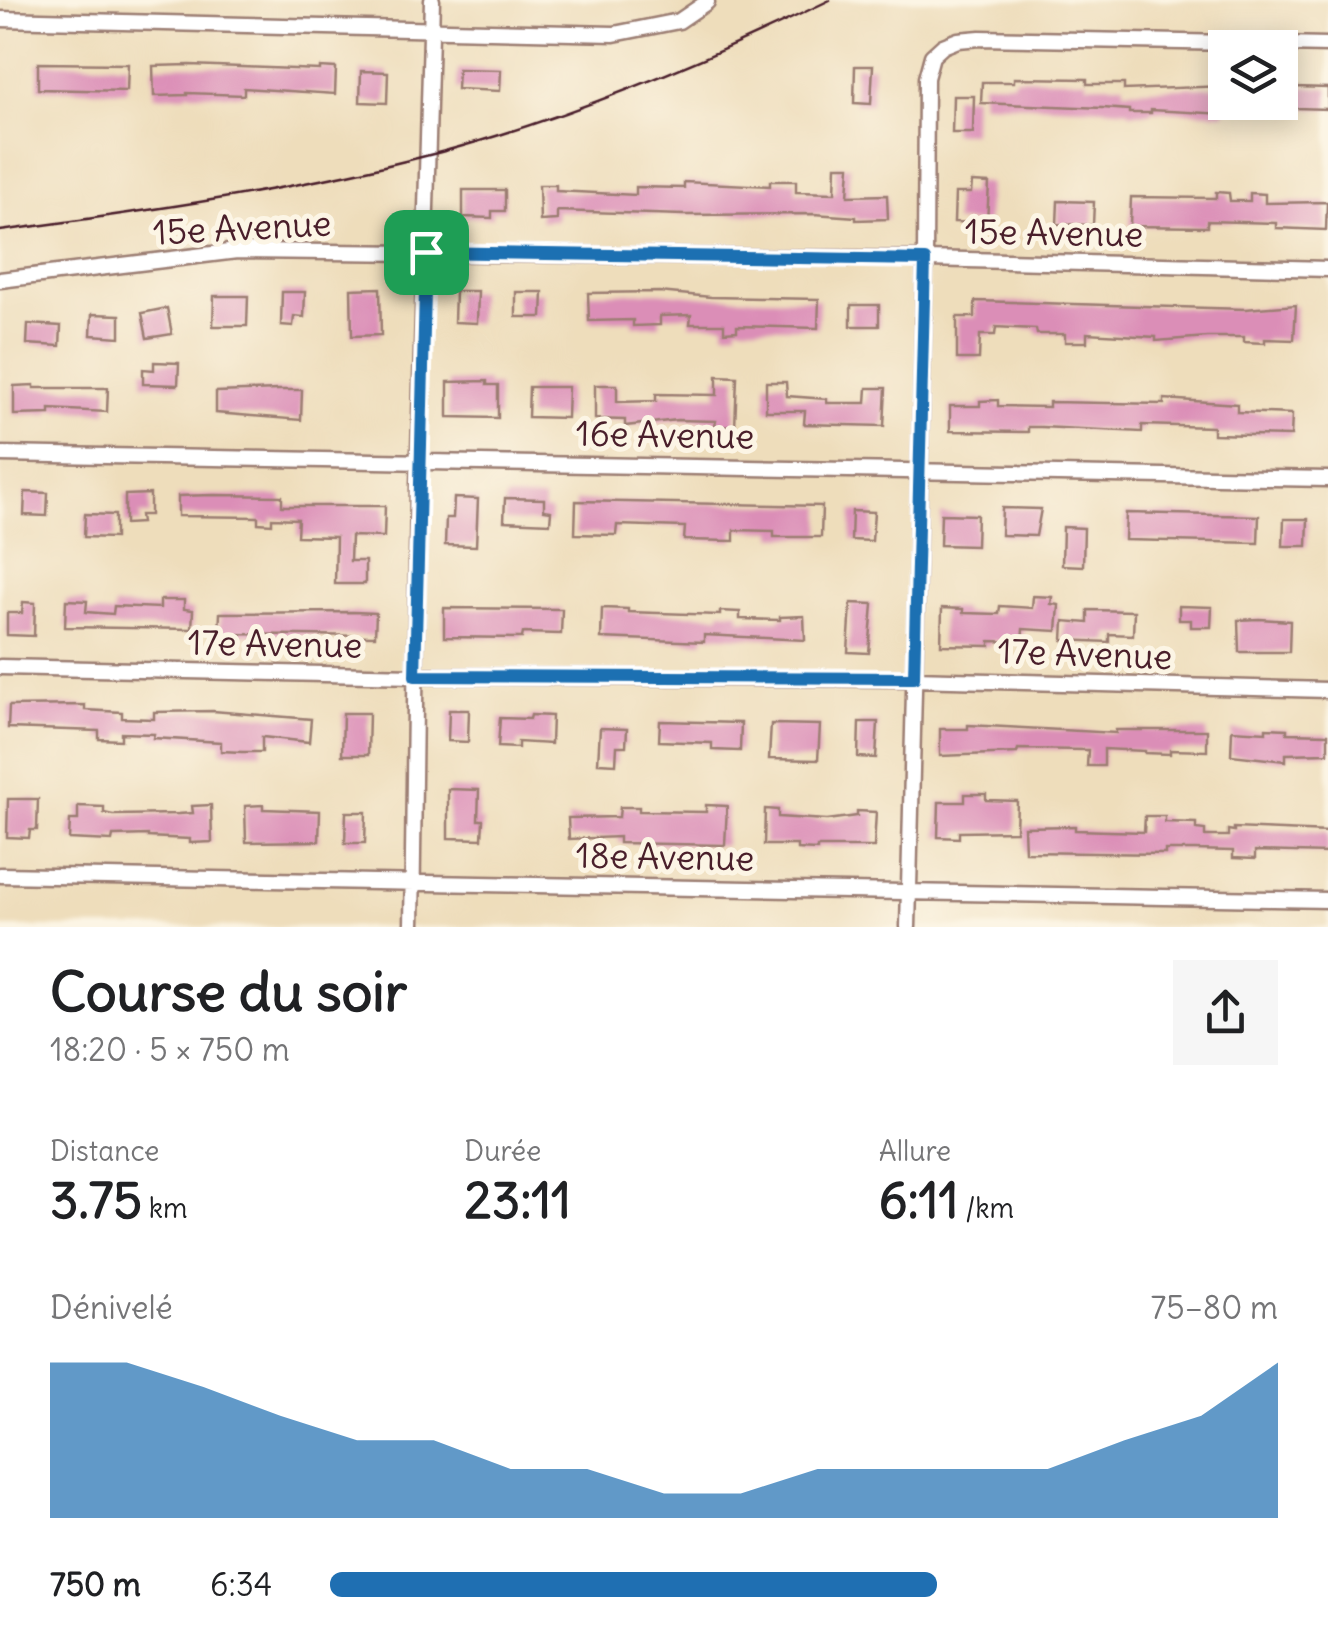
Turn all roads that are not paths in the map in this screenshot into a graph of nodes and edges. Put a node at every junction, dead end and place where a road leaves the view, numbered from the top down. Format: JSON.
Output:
{"nodes":[{"id":1,"x":432,"y":0,"type":"edge"},
{"id":2,"x":707,"y":2,"type":"dead end"},
{"id":3,"x":0,"y":19,"type":"edge"},
{"id":4,"x":432,"y":30,"type":"junction"},
{"id":5,"x":1328,"y":45,"type":"edge"},
{"id":6,"x":426,"y":252,"type":"junction"},
{"id":7,"x":925,"y":260,"type":"junction"},
{"id":8,"x":1328,"y":269,"type":"edge"},
{"id":9,"x":0,"y":280,"type":"edge"},
{"id":10,"x":0,"y":454,"type":"edge"},
{"id":11,"x":419,"y":460,"type":"junction"},
{"id":12,"x":918,"y":469,"type":"junction"},
{"id":13,"x":1328,"y":479,"type":"edge"},
{"id":14,"x":0,"y":667,"type":"edge"},
{"id":15,"x":415,"y":676,"type":"junction"},
{"id":16,"x":914,"y":678,"type":"junction"},
{"id":17,"x":1328,"y":690,"type":"edge"},
{"id":18,"x":0,"y":875,"type":"edge"},
{"id":19,"x":413,"y":881,"type":"junction"},
{"id":20,"x":909,"y":892,"type":"junction"},
{"id":21,"x":1328,"y":900,"type":"edge"},
{"id":22,"x":412,"y":927,"type":"edge"},
{"id":23,"x":908,"y":927,"type":"edge"}],
"edges":[{"from":1,"to":4,"type":"street"},
{"from":2,"to":4,"type":"street"},
{"from":3,"to":4,"type":"street"},
{"from":4,"to":6,"type":"street"},
{"from":5,"to":7,"type":"street"},
{"from":6,"to":7,"type":"street","name":"15e Avenue"},
{"from":6,"to":9,"type":"street","name":"15e Avenue"},
{"from":6,"to":11,"type":"street"},
{"from":7,"to":8,"type":"street","name":"15e Avenue"},
{"from":7,"to":12,"type":"street"},
{"from":10,"to":11,"type":"street","name":"16e Avenue"},
{"from":11,"to":12,"type":"street","name":"16e Avenue"},
{"from":11,"to":15,"type":"street"},
{"from":12,"to":13,"type":"street","name":"16e Avenue"},
{"from":12,"to":16,"type":"street"},
{"from":14,"to":15,"type":"street","name":"17e Avenue"},
{"from":15,"to":16,"type":"street","name":"17e Avenue"},
{"from":15,"to":19,"type":"street"},
{"from":16,"to":17,"type":"street","name":"17e Avenue"},
{"from":16,"to":20,"type":"street"},
{"from":18,"to":19,"type":"street","name":"18e Avenue"},
{"from":19,"to":20,"type":"street","name":"18e Avenue"},
{"from":19,"to":22,"type":"street"},
{"from":20,"to":21,"type":"street","name":"18e Avenue"},
{"from":20,"to":23,"type":"street"}]}
